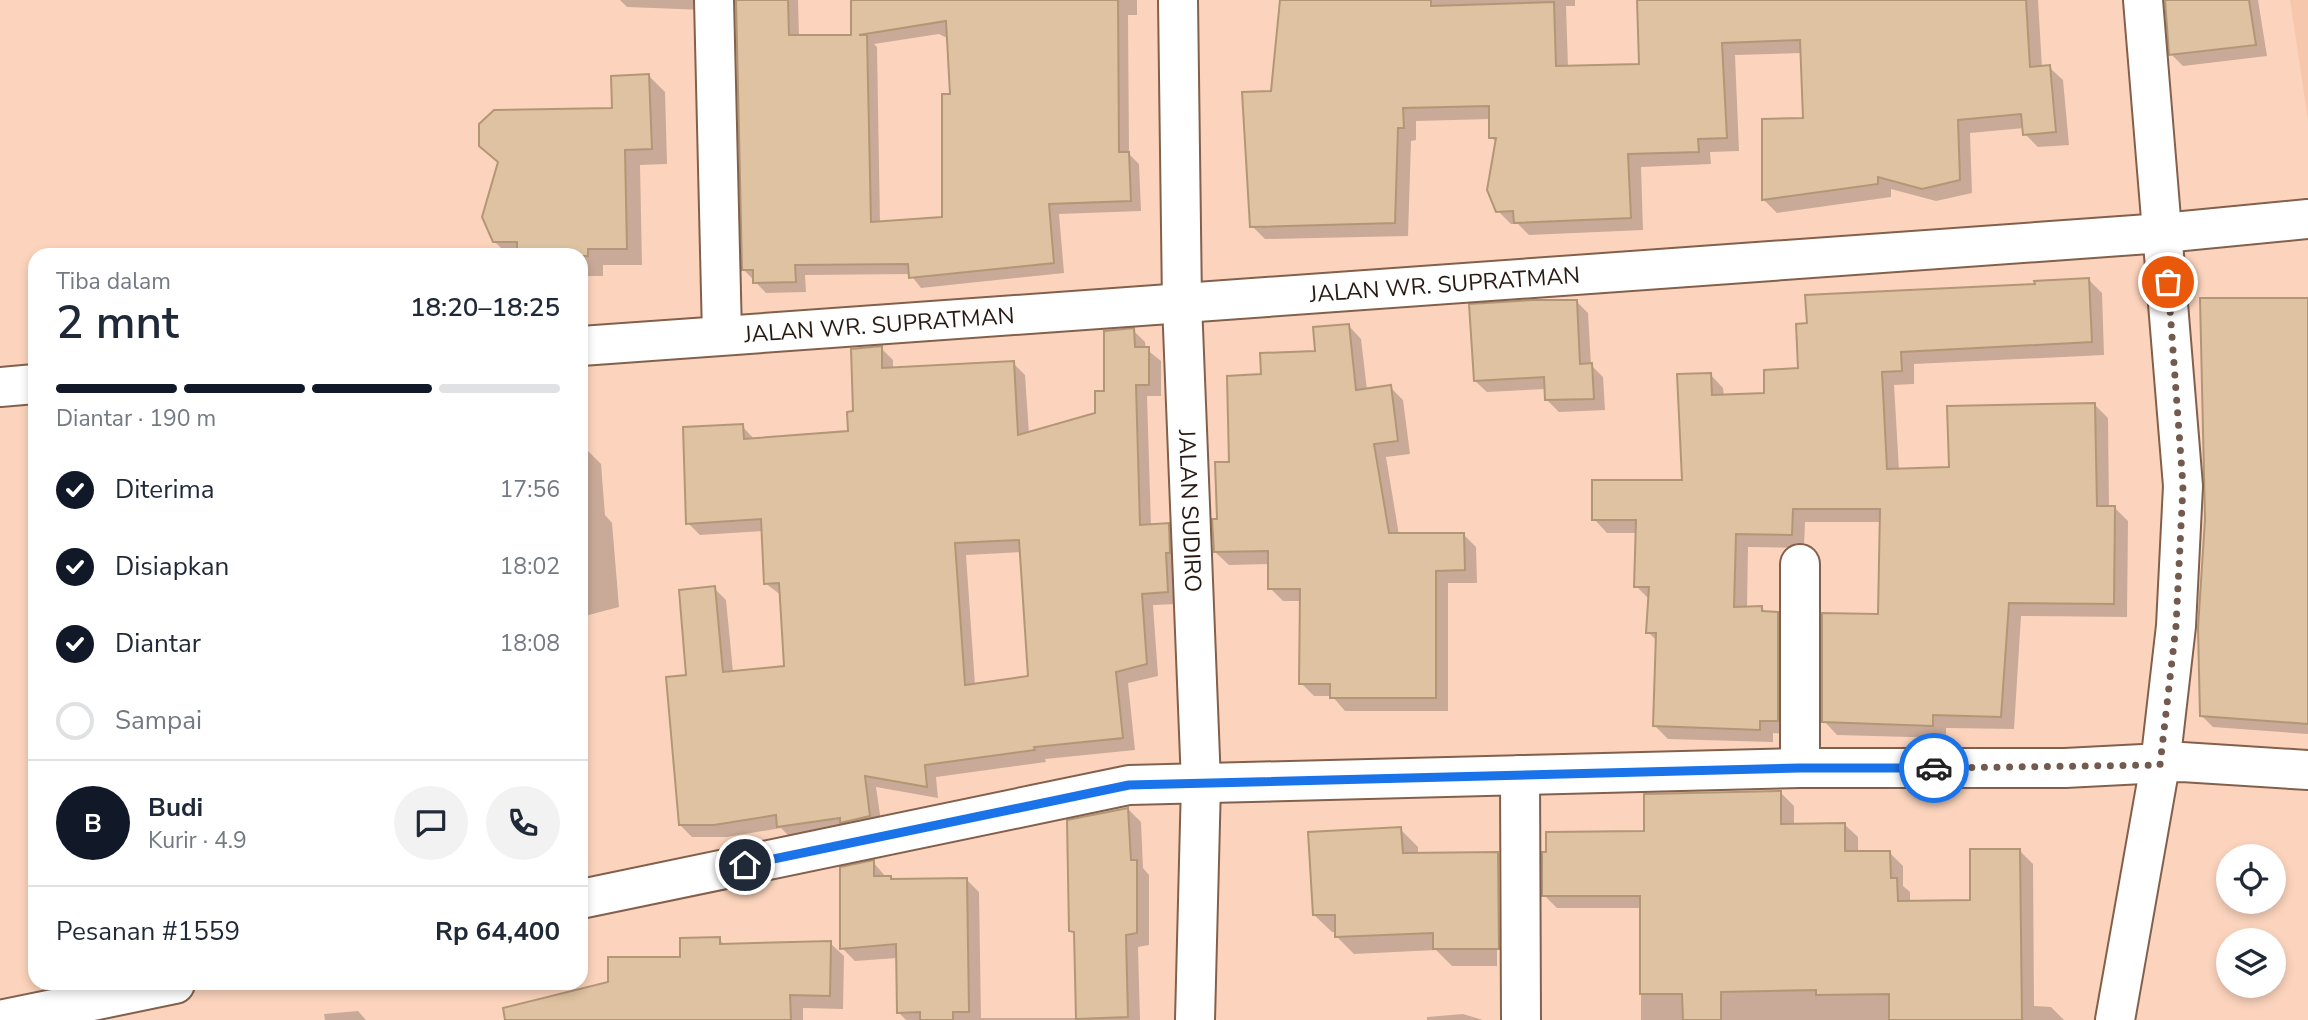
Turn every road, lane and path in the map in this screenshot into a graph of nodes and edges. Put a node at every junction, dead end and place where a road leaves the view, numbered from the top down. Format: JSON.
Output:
{"nodes":[{"id":1,"x":715,"y":0,"type":"edge"},
{"id":2,"x":1178,"y":0,"type":"edge"},
{"id":3,"x":2143,"y":0,"type":"edge"},
{"id":4,"x":2308,"y":219,"type":"edge"},
{"id":5,"x":2162,"y":233,"type":"junction"},
{"id":6,"x":1182,"y":303,"type":"junction"},
{"id":7,"x":722,"y":335,"type":"junction"},
{"id":8,"x":588,"y":345,"type":"edge"},
{"id":9,"x":28,"y":385,"type":"edge"},
{"id":10,"x":0,"y":387,"type":"edge"},
{"id":11,"x":1800,"y":564,"type":"dead end"},
{"id":12,"x":2160,"y":765,"type":"junction"},
{"id":13,"x":1800,"y":768,"type":"junction"},
{"id":14,"x":2308,"y":770,"type":"edge"},
{"id":15,"x":1520,"y":775,"type":"junction"},
{"id":16,"x":1201,"y":783,"type":"junction"},
{"id":17,"x":588,"y":898,"type":"edge"},
{"id":18,"x":146,"y":990,"type":"edge"},
{"id":19,"x":0,"y":1020,"type":"edge"},
{"id":20,"x":1195,"y":1020,"type":"edge"},
{"id":21,"x":1521,"y":1020,"type":"edge"},
{"id":22,"x":2115,"y":1020,"type":"edge"}],
"edges":[{"from":1,"to":7,"type":"street"},
{"from":2,"to":6,"type":"street","name":"JALAN SUDIRO"},
{"from":3,"to":5,"type":"street"},
{"from":4,"to":5,"type":"street","name":"JALAN WR. SUPRATMAN"},
{"from":5,"to":6,"type":"street","name":"JALAN WR. SUPRATMAN"},
{"from":5,"to":12,"type":"street"},
{"from":6,"to":7,"type":"street","name":"JALAN WR. SUPRATMAN"},
{"from":6,"to":16,"type":"street","name":"JALAN SUDIRO"},
{"from":7,"to":8,"type":"street","name":"JALAN WR. SUPRATMAN"},
{"from":9,"to":10,"type":"street"},
{"from":11,"to":13,"type":"street"},
{"from":12,"to":13,"type":"street"},
{"from":12,"to":14,"type":"street"},
{"from":12,"to":22,"type":"street"},
{"from":13,"to":15,"type":"street"},
{"from":15,"to":16,"type":"street"},
{"from":15,"to":21,"type":"street"},
{"from":16,"to":17,"type":"street"},
{"from":16,"to":20,"type":"street","name":"JALAN SUDIRO"},
{"from":18,"to":19,"type":"street"}]}
